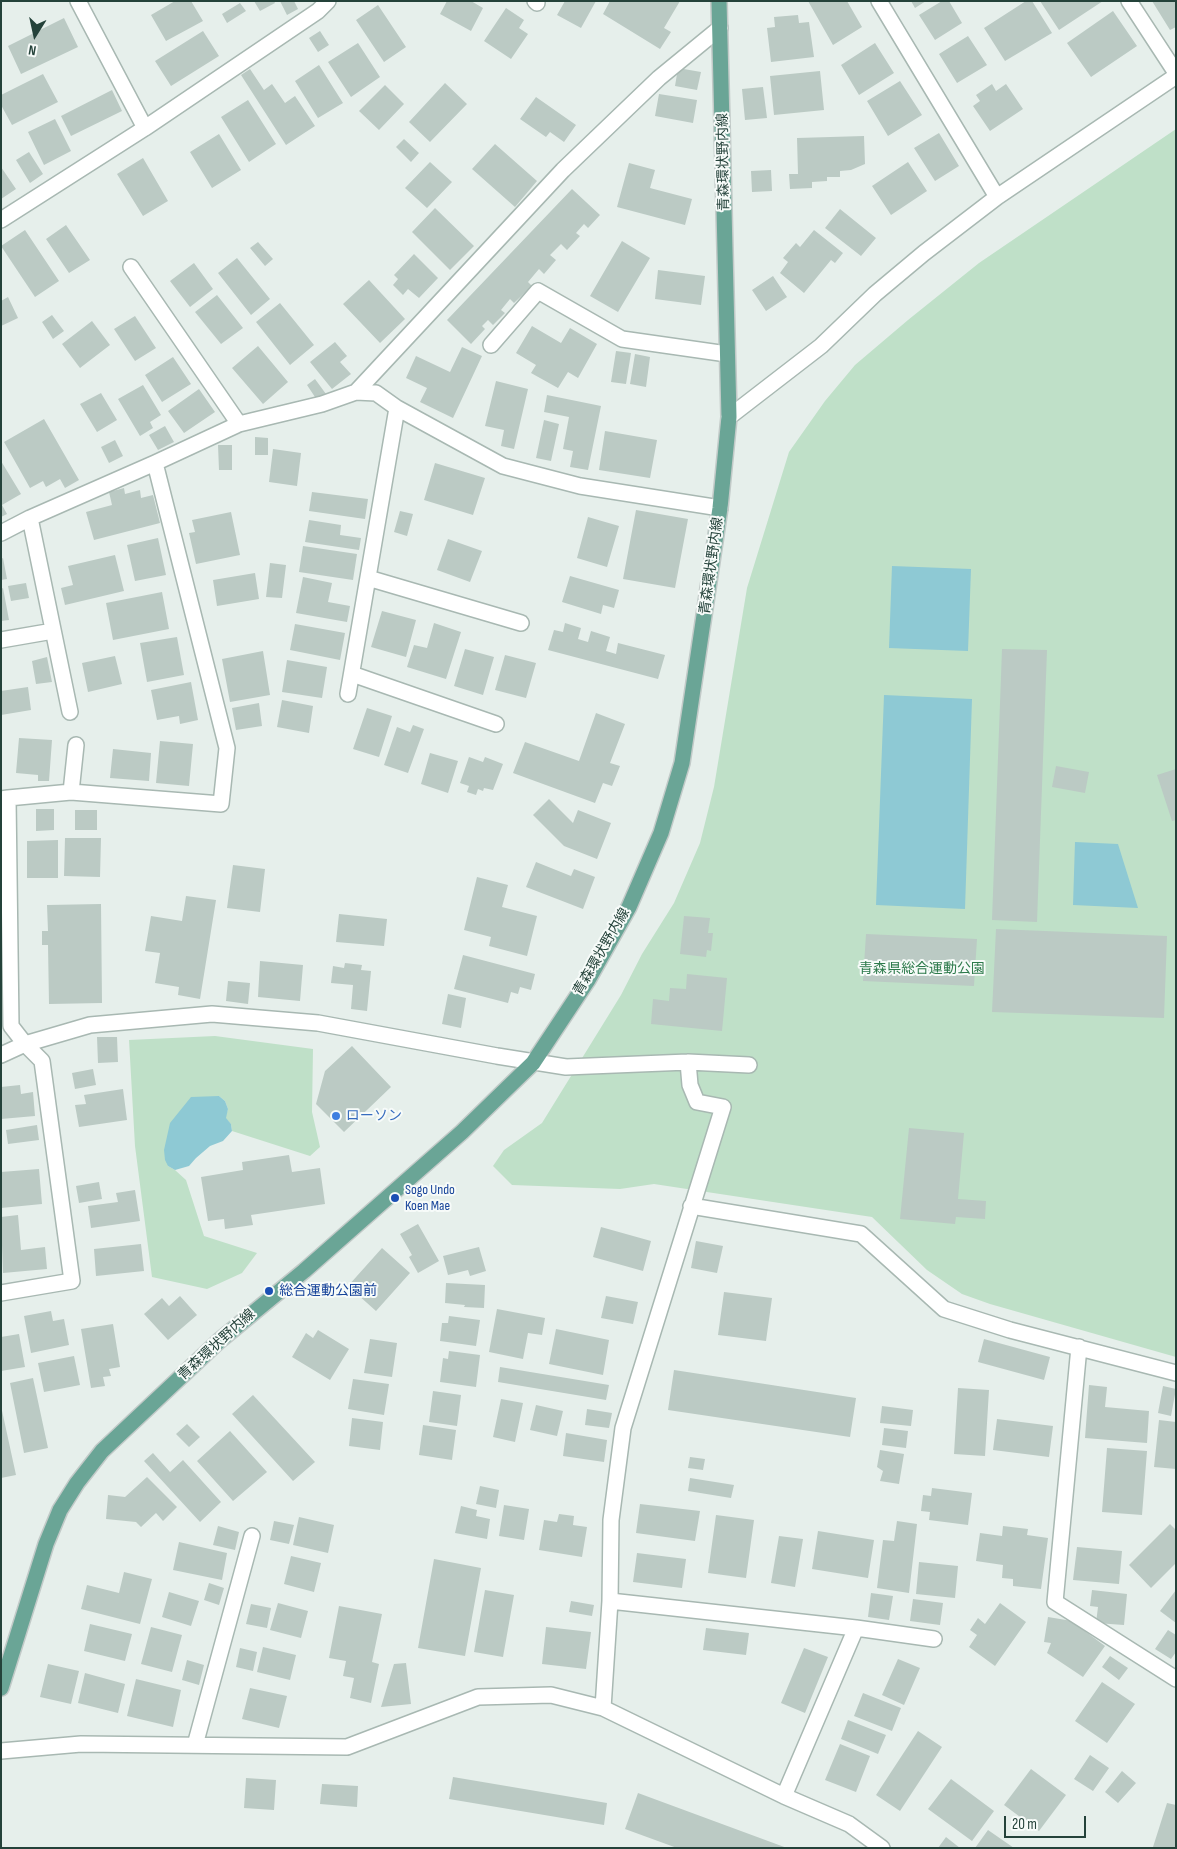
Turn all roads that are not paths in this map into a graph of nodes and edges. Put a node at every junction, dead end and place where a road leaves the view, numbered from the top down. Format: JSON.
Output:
{"nodes":[{"id":1,"x":78,"y":1,"type":"edge"},
{"id":2,"x":328,"y":1,"type":"edge"},
{"id":3,"x":719,"y":1,"type":"edge"},
{"id":4,"x":879,"y":1,"type":"edge"},
{"id":5,"x":1129,"y":1,"type":"edge"},
{"id":6,"x":720,"y":28,"type":"junction"},
{"id":7,"x":1176,"y":74,"type":"edge"},
{"id":8,"x":145,"y":128,"type":"junction"},
{"id":9,"x":997,"y":197,"type":"junction"},
{"id":10,"x":1,"y":220,"type":"edge"},
{"id":11,"x":131,"y":267,"type":"dead end"},
{"id":12,"x":491,"y":345,"type":"dead end"},
{"id":13,"x":727,"y":354,"type":"junction"},
{"id":14,"x":356,"y":392,"type":"junction"},
{"id":15,"x":397,"y":408,"type":"junction"},
{"id":16,"x":729,"y":417,"type":"junction"},
{"id":17,"x":239,"y":424,"type":"junction"},
{"id":18,"x":155,"y":463,"type":"junction"},
{"id":19,"x":720,"y":508,"type":"junction"},
{"id":20,"x":30,"y":518,"type":"junction"},
{"id":21,"x":1,"y":533,"type":"edge"},
{"id":22,"x":368,"y":578,"type":"junction"},
{"id":23,"x":521,"y":622,"type":"dead end"},
{"id":24,"x":53,"y":631,"type":"junction"},
{"id":25,"x":1,"y":640,"type":"edge"},
{"id":26,"x":352,"y":674,"type":"junction"},
{"id":27,"x":348,"y":694,"type":"dead end"},
{"id":28,"x":70,"y":712,"type":"dead end"},
{"id":29,"x":496,"y":724,"type":"dead end"},
{"id":30,"x":76,"y":745,"type":"dead end"},
{"id":31,"x":71,"y":792,"type":"junction"},
{"id":32,"x":5,"y":799,"type":"edge"},
{"id":33,"x":25,"y":1044,"type":"junction"},
{"id":34,"x":1,"y":1055,"type":"edge"},
{"id":35,"x":688,"y":1062,"type":"junction"},
{"id":36,"x":533,"y":1063,"type":"junction"},
{"id":37,"x":749,"y":1065,"type":"dead end"},
{"id":38,"x":691,"y":1206,"type":"junction"},
{"id":39,"x":1,"y":1293,"type":"edge"},
{"id":40,"x":1079,"y":1347,"type":"junction"},
{"id":41,"x":1176,"y":1373,"type":"edge"},
{"id":42,"x":252,"y":1536,"type":"dead end"},
{"id":43,"x":610,"y":1602,"type":"junction"},
{"id":44,"x":856,"y":1628,"type":"junction"},
{"id":45,"x":934,"y":1639,"type":"dead end"},
{"id":46,"x":1176,"y":1679,"type":"edge"},
{"id":47,"x":1,"y":1688,"type":"edge"},
{"id":48,"x":603,"y":1708,"type":"junction"},
{"id":49,"x":195,"y":1745,"type":"junction"},
{"id":50,"x":1,"y":1751,"type":"edge"},
{"id":51,"x":784,"y":1796,"type":"junction"},
{"id":52,"x":882,"y":1848,"type":"edge"}],
"edges":[{"from":1,"to":8,"type":"street"},
{"from":2,"to":8,"type":"street"},
{"from":3,"to":6,"type":"main road","name":"青森環状野内線"},
{"from":4,"to":9,"type":"street"},
{"from":5,"to":7,"type":"street"},
{"from":6,"to":13,"type":"main road","name":"青森環状野内線"},
{"from":6,"to":14,"type":"street"},
{"from":7,"to":9,"type":"street"},
{"from":8,"to":10,"type":"street"},
{"from":9,"to":16,"type":"street"},
{"from":11,"to":17,"type":"street"},
{"from":12,"to":13,"type":"street"},
{"from":13,"to":16,"type":"main road","name":"青森環状野内線"},
{"from":14,"to":15,"type":"street"},
{"from":14,"to":17,"type":"street"},
{"from":15,"to":19,"type":"street"},
{"from":15,"to":22,"type":"street"},
{"from":16,"to":19,"type":"main road","name":"青森環状野内線"},
{"from":17,"to":18,"type":"street"},
{"from":18,"to":20,"type":"street"},
{"from":18,"to":31,"type":"street"},
{"from":19,"to":36,"type":"main road","name":"青森環状野内線"},
{"from":20,"to":21,"type":"street"},
{"from":20,"to":24,"type":"street"},
{"from":22,"to":23,"type":"street"},
{"from":22,"to":26,"type":"street"},
{"from":24,"to":25,"type":"street"},
{"from":24,"to":28,"type":"street"},
{"from":26,"to":27,"type":"street"},
{"from":26,"to":29,"type":"street"},
{"from":30,"to":31,"type":"street"},
{"from":31,"to":32,"type":"street"},
{"from":32,"to":33,"type":"street"},
{"from":33,"to":34,"type":"street"},
{"from":33,"to":36,"type":"street"},
{"from":33,"to":39,"type":"street"},
{"from":35,"to":36,"type":"street"},
{"from":35,"to":37,"type":"street"},
{"from":35,"to":38,"type":"street"},
{"from":36,"to":47,"type":"main road","name":"青森環状野内線"},
{"from":38,"to":40,"type":"street"},
{"from":38,"to":43,"type":"street"},
{"from":40,"to":41,"type":"street"},
{"from":40,"to":46,"type":"street"},
{"from":42,"to":49,"type":"street"},
{"from":43,"to":44,"type":"street"},
{"from":43,"to":48,"type":"street"},
{"from":44,"to":45,"type":"street"},
{"from":44,"to":51,"type":"street"},
{"from":48,"to":49,"type":"street"},
{"from":48,"to":51,"type":"street"},
{"from":49,"to":50,"type":"street"},
{"from":51,"to":52,"type":"street"}]}
